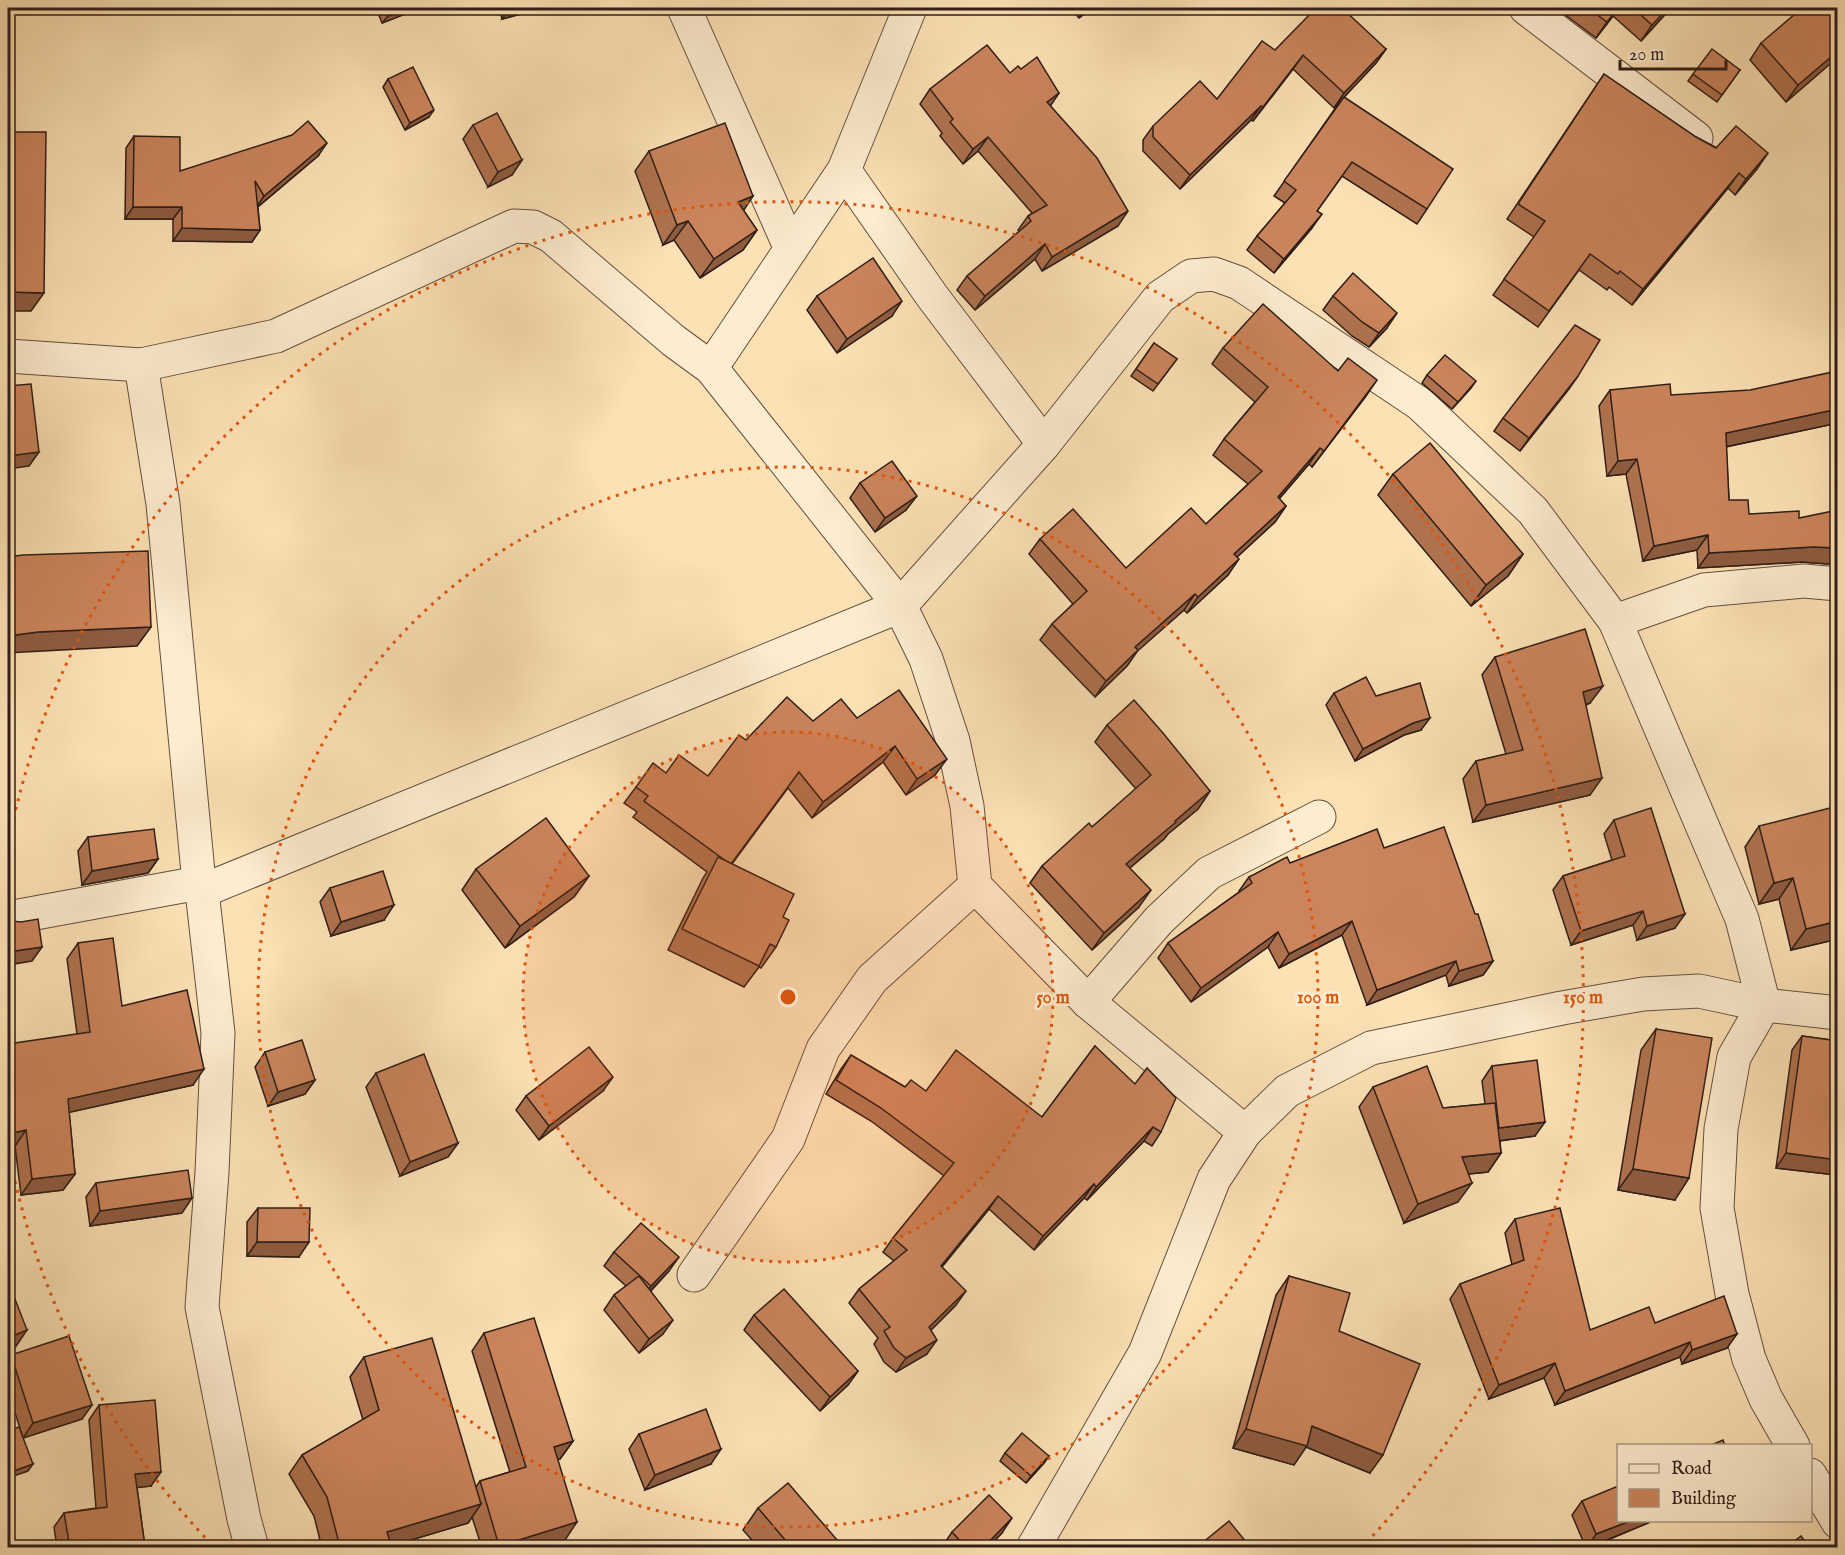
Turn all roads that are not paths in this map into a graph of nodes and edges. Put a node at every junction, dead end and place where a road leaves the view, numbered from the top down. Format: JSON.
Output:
{"nodes":[{"id":1,"x":684,"y":8,"type":"edge"},
{"id":2,"x":910,"y":8,"type":"edge"},
{"id":3,"x":1526,"y":8,"type":"edge"},
{"id":4,"x":1696,"y":138,"type":"edge"},
{"id":5,"x":844,"y":170,"type":"junction"},
{"id":6,"x":791,"y":249,"type":"junction"},
{"id":7,"x":8,"y":356,"type":"edge"},
{"id":8,"x":141,"y":365,"type":"junction"},
{"id":9,"x":711,"y":368,"type":"junction"},
{"id":10,"x":1044,"y":444,"type":"junction"},
{"id":11,"x":1838,"y":585,"type":"edge"},
{"id":12,"x":900,"y":606,"type":"junction"},
{"id":13,"x":1615,"y":621,"type":"junction"},
{"id":14,"x":1319,"y":818,"type":"dead end"},
{"id":15,"x":975,"y":886,"type":"junction"},
{"id":16,"x":200,"y":887,"type":"junction"},
{"id":17,"x":8,"y":918,"type":"edge"},
{"id":18,"x":1088,"y":1002,"type":"junction"},
{"id":19,"x":1764,"y":1005,"type":"junction"},
{"id":20,"x":1838,"y":1013,"type":"edge"},
{"id":21,"x":1245,"y":1132,"type":"junction"},
{"id":22,"x":694,"y":1275,"type":"dead end"},
{"id":23,"x":1792,"y":1444,"type":"edge"},
{"id":24,"x":1812,"y":1478,"type":"edge"},
{"id":25,"x":1838,"y":1522,"type":"edge"},
{"id":26,"x":252,"y":1548,"type":"edge"},
{"id":27,"x":1033,"y":1548,"type":"edge"}],
"edges":[{"from":1,"to":6,"type":"street"},
{"from":2,"to":5,"type":"street"},
{"from":3,"to":4,"type":"street"},
{"from":5,"to":6,"type":"street"},
{"from":5,"to":10,"type":"street"},
{"from":6,"to":9,"type":"street"},
{"from":7,"to":8,"type":"street"},
{"from":8,"to":9,"type":"street"},
{"from":8,"to":16,"type":"street"},
{"from":9,"to":12,"type":"street"},
{"from":10,"to":12,"type":"street"},
{"from":10,"to":13,"type":"street"},
{"from":11,"to":13,"type":"street"},
{"from":12,"to":15,"type":"street"},
{"from":12,"to":16,"type":"street"},
{"from":13,"to":19,"type":"street"},
{"from":14,"to":18,"type":"street"},
{"from":15,"to":18,"type":"street"},
{"from":15,"to":22,"type":"street"},
{"from":16,"to":17,"type":"street"},
{"from":16,"to":26,"type":"street"},
{"from":18,"to":21,"type":"street"},
{"from":19,"to":20,"type":"street"},
{"from":19,"to":21,"type":"street"},
{"from":19,"to":23,"type":"street"},
{"from":21,"to":27,"type":"street"},
{"from":24,"to":25,"type":"street"}]}
